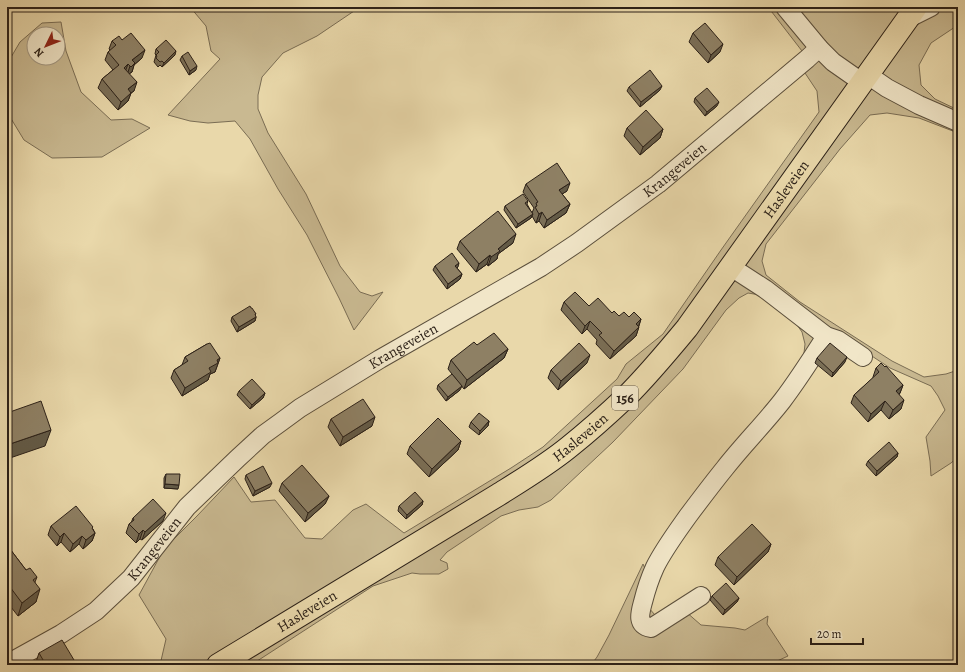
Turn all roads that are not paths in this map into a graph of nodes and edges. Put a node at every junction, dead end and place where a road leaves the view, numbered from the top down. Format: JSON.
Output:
{"nodes":[{"id":1,"x":785,"y":7,"type":"edge"},
{"id":2,"x":931,"y":7,"type":"edge"},
{"id":3,"x":912,"y":13,"type":"edge"},
{"id":4,"x":819,"y":48,"type":"junction"},
{"id":5,"x":865,"y":79,"type":"junction"},
{"id":6,"x":958,"y":122,"type":"edge"},
{"id":7,"x":731,"y":268,"type":"junction"},
{"id":8,"x":826,"y":336,"type":"junction"},
{"id":9,"x":863,"y":357,"type":"dead end"},
{"id":10,"x":701,"y":596,"type":"dead end"},
{"id":11,"x":7,"y":664,"type":"edge"},
{"id":12,"x":218,"y":665,"type":"edge"}],
"edges":[{"from":1,"to":4,"type":"street"},
{"from":2,"to":3,"type":"street"},
{"from":3,"to":5,"type":"main road","name":"Hasleveien","number":"156"},
{"from":4,"to":5,"type":"street"},
{"from":4,"to":11,"type":"street","name":"Krangeveien"},
{"from":5,"to":6,"type":"street"},
{"from":5,"to":7,"type":"main road","name":"Hasleveien","number":"156"},
{"from":7,"to":8,"type":"street"},
{"from":7,"to":12,"type":"main road","name":"Hasleveien","number":"156"},
{"from":8,"to":9,"type":"street"},
{"from":8,"to":10,"type":"street"}]}
